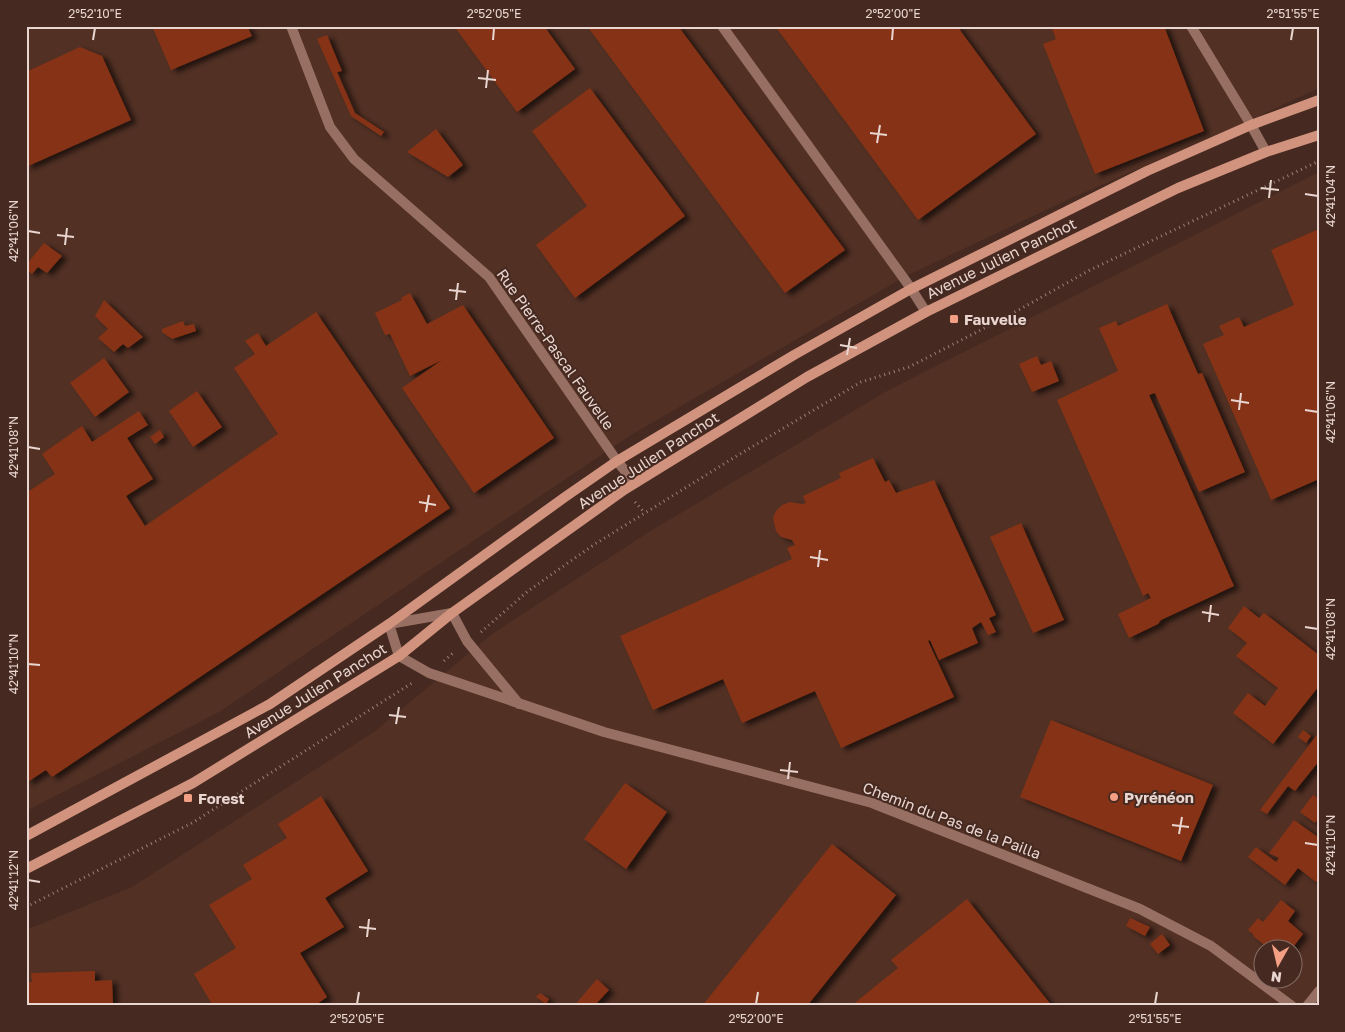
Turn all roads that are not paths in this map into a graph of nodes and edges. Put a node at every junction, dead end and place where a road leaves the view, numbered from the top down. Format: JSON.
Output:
{"nodes":[{"id":1,"x":291,"y":26,"type":"edge"},
{"id":2,"x":722,"y":26,"type":"edge"},
{"id":3,"x":1190,"y":26,"type":"edge"},
{"id":4,"x":1319,"y":100,"type":"edge"},
{"id":5,"x":1251,"y":125,"type":"junction"},
{"id":6,"x":1319,"y":136,"type":"edge"},
{"id":7,"x":1266,"y":152,"type":"junction"},
{"id":8,"x":911,"y":289,"type":"junction"},
{"id":9,"x":926,"y":312,"type":"junction"},
{"id":10,"x":617,"y":461,"type":"junction"},
{"id":11,"x":635,"y":483,"type":"junction"},
{"id":12,"x":452,"y":613,"type":"junction"},
{"id":13,"x":389,"y":624,"type":"junction"},
{"id":14,"x":399,"y":656,"type":"junction"},
{"id":15,"x":519,"y":704,"type":"junction"},
{"id":16,"x":26,"y":836,"type":"edge"},
{"id":17,"x":26,"y":869,"type":"edge"},
{"id":18,"x":1319,"y":991,"type":"edge"},
{"id":19,"x":1292,"y":1006,"type":"edge"},
{"id":20,"x":1307,"y":1006,"type":"edge"}],
"edges":[{"from":1,"to":10,"type":"street","name":"Rue Pierre-Pascal Fauvelle"},
{"from":2,"to":8,"type":"street"},
{"from":3,"to":5,"type":"street"},
{"from":4,"to":5,"type":"main road","name":"Avenue Julien Panchot"},
{"from":5,"to":7,"type":"street"},
{"from":5,"to":8,"type":"main road","name":"Avenue Julien Panchot"},
{"from":6,"to":7,"type":"main road","name":"Avenue Julien Panchot"},
{"from":7,"to":9,"type":"main road","name":"Avenue Julien Panchot"},
{"from":8,"to":9,"type":"street"},
{"from":8,"to":10,"type":"main road","name":"Avenue Julien Panchot"},
{"from":9,"to":11,"type":"main road","name":"Avenue Julien Panchot"},
{"from":10,"to":11,"type":"street","name":"Rue Pierre-Pascal Fauvelle"},
{"from":10,"to":13,"type":"main road","name":"Avenue Julien Panchot"},
{"from":11,"to":12,"type":"main road","name":"Avenue Julien Panchot"},
{"from":12,"to":13,"type":"street"},
{"from":12,"to":14,"type":"main road","name":"Avenue Julien Panchot"},
{"from":12,"to":15,"type":"street"},
{"from":13,"to":14,"type":"street"},
{"from":13,"to":16,"type":"main road","name":"Avenue Julien Panchot"},
{"from":14,"to":15,"type":"street","name":"Chemin du Pas de la Pailla"},
{"from":14,"to":17,"type":"main road","name":"Avenue Julien Panchot"},
{"from":15,"to":19,"type":"street","name":"Chemin du Pas de la Pailla"},
{"from":18,"to":20,"type":"street"}]}
